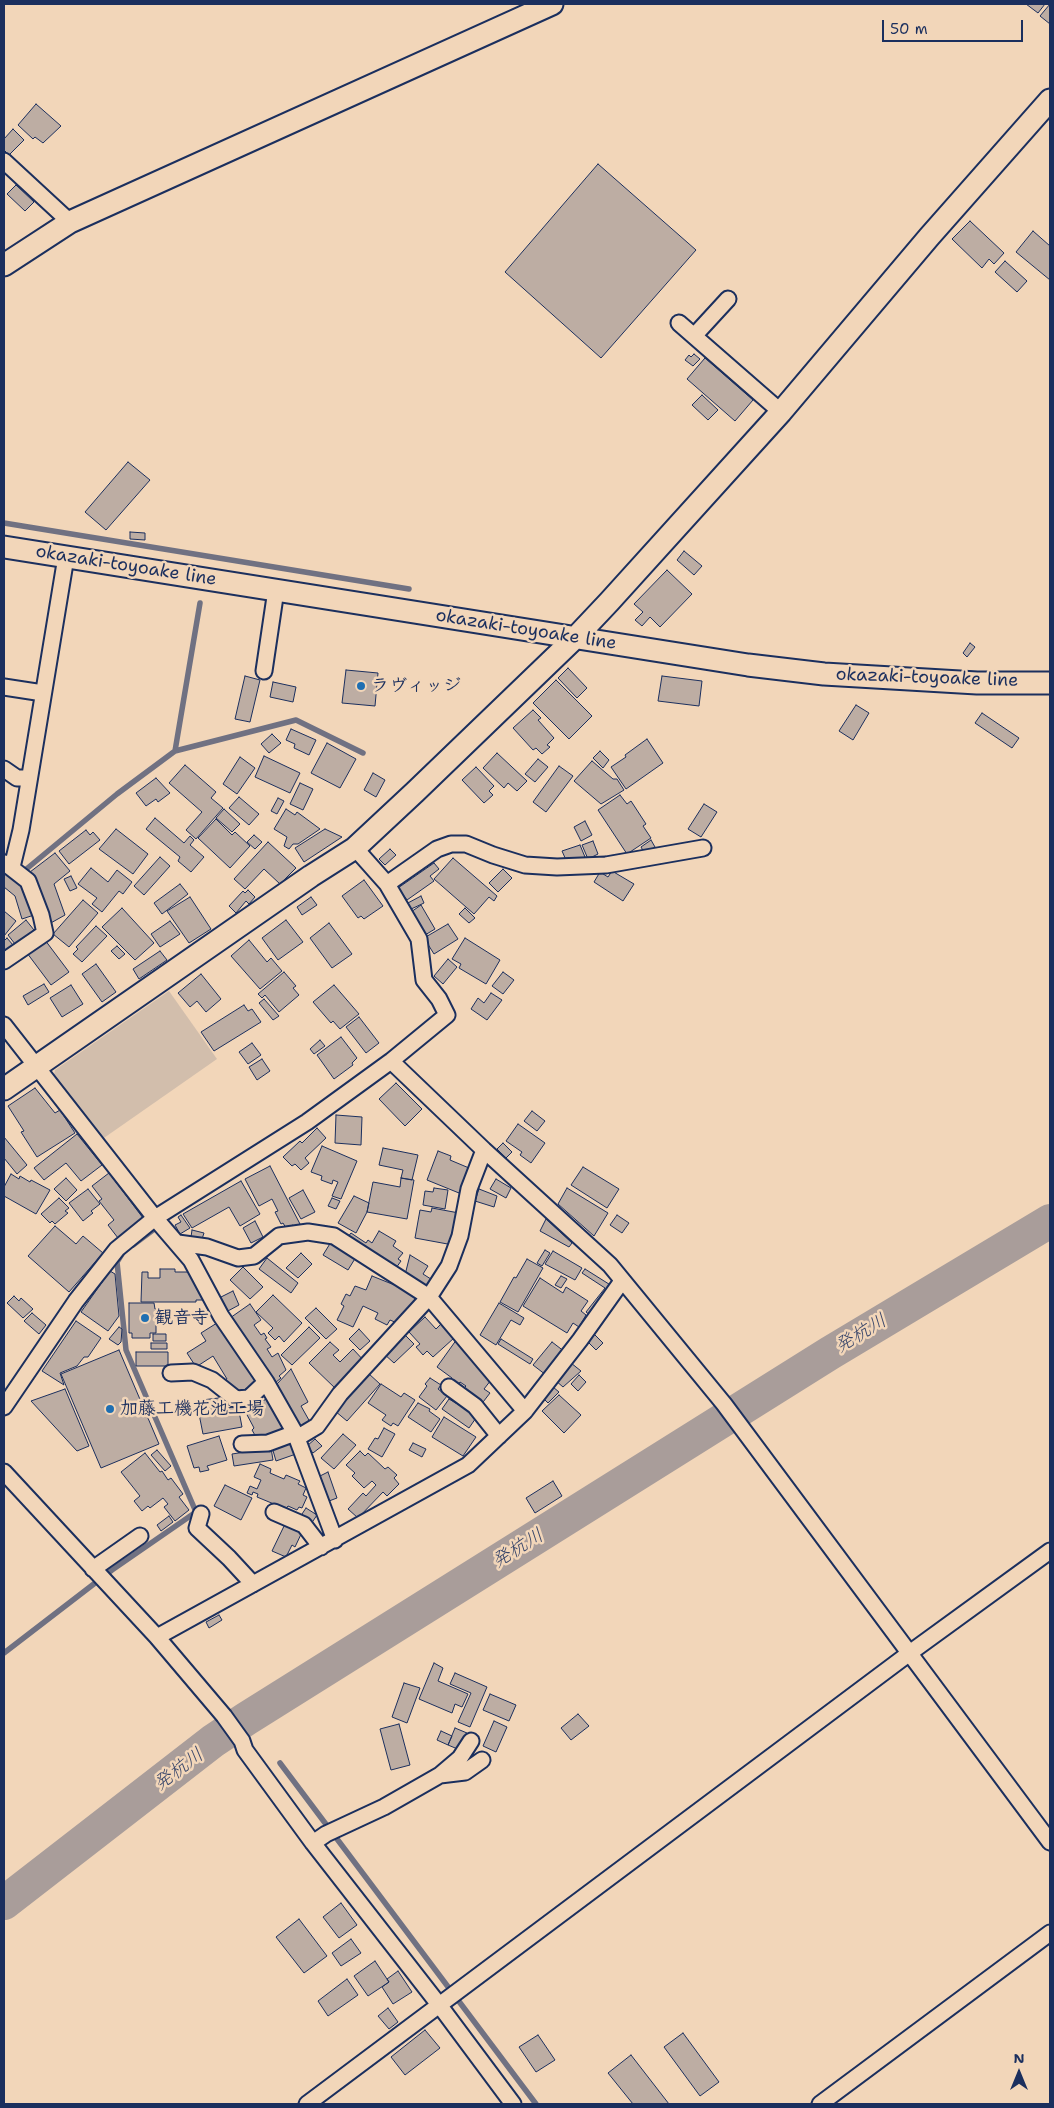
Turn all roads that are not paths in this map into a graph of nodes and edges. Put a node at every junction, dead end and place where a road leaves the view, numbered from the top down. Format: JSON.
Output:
{"nodes":[{"id":1,"x":552,"y":4,"type":"edge"},
{"id":2,"x":1050,"y":100,"type":"edge"},
{"id":3,"x":7,"y":170,"type":"edge"},
{"id":4,"x":70,"y":222,"type":"junction"},
{"id":5,"x":4,"y":265,"type":"edge"},
{"id":6,"x":728,"y":299,"type":"dead end"},
{"id":7,"x":679,"y":323,"type":"dead end"},
{"id":8,"x":694,"y":336,"type":"junction"},
{"id":9,"x":781,"y":412,"type":"junction"},
{"id":10,"x":4,"y":547,"type":"edge"},
{"id":11,"x":66,"y":557,"type":"junction"},
{"id":12,"x":276,"y":590,"type":"junction"},
{"id":13,"x":576,"y":637,"type":"junction"},
{"id":14,"x":264,"y":671,"type":"dead end"},
{"id":15,"x":1050,"y":683,"type":"edge"},
{"id":16,"x":4,"y":687,"type":"edge"},
{"id":17,"x":43,"y":693,"type":"junction"},
{"id":18,"x":4,"y":769,"type":"edge"},
{"id":19,"x":29,"y":778,"type":"junction"},
{"id":20,"x":355,"y":848,"type":"junction"},
{"id":21,"x":703,"y":848,"type":"dead end"},
{"id":22,"x":8,"y":865,"type":"edge"},
{"id":23,"x":387,"y":884,"type":"junction"},
{"id":24,"x":4,"y":961,"type":"edge"},
{"id":25,"x":4,"y":1025,"type":"edge"},
{"id":26,"x":391,"y":1061,"type":"junction"},
{"id":27,"x":36,"y":1068,"type":"junction"},
{"id":28,"x":4,"y":1089,"type":"edge"},
{"id":29,"x":484,"y":1150,"type":"junction"},
{"id":30,"x":155,"y":1218,"type":"junction"},
{"id":31,"x":178,"y":1243,"type":"junction"},
{"id":32,"x":622,"y":1281,"type":"junction"},
{"id":33,"x":429,"y":1297,"type":"junction"},
{"id":34,"x":171,"y":1373,"type":"dead end"},
{"id":35,"x":266,"y":1382,"type":"junction"},
{"id":36,"x":449,"y":1387,"type":"dead end"},
{"id":37,"x":4,"y":1407,"type":"edge"},
{"id":38,"x":525,"y":1411,"type":"junction"},
{"id":39,"x":296,"y":1436,"type":"junction"},
{"id":40,"x":499,"y":1436,"type":"junction"},
{"id":41,"x":242,"y":1444,"type":"dead end"},
{"id":42,"x":4,"y":1472,"type":"edge"},
{"id":43,"x":274,"y":1512,"type":"dead end"},
{"id":44,"x":201,"y":1514,"type":"dead end"},
{"id":45,"x":140,"y":1536,"type":"dead end"},
{"id":46,"x":334,"y":1540,"type":"junction"},
{"id":47,"x":321,"y":1547,"type":"junction"},
{"id":48,"x":1050,"y":1551,"type":"edge"},
{"id":49,"x":93,"y":1569,"type":"junction"},
{"id":50,"x":252,"y":1584,"type":"junction"},
{"id":51,"x":157,"y":1637,"type":"junction"},
{"id":52,"x":911,"y":1652,"type":"junction"},
{"id":53,"x":471,"y":1741,"type":"dead end"},
{"id":54,"x":482,"y":1760,"type":"dead end"},
{"id":55,"x":440,"y":1775,"type":"junction"},
{"id":56,"x":1050,"y":1842,"type":"edge"},
{"id":57,"x":313,"y":1843,"type":"junction"},
{"id":58,"x":1050,"y":1933,"type":"edge"},
{"id":59,"x":442,"y":2004,"type":"junction"},
{"id":60,"x":307,"y":2104,"type":"edge"},
{"id":61,"x":513,"y":2104,"type":"edge"},
{"id":62,"x":820,"y":2104,"type":"edge"}],
"edges":[{"from":1,"to":4,"type":"street"},
{"from":2,"to":9,"type":"street"},
{"from":3,"to":4,"type":"street"},
{"from":4,"to":5,"type":"street"},
{"from":6,"to":8,"type":"street"},
{"from":7,"to":8,"type":"street"},
{"from":8,"to":9,"type":"street"},
{"from":9,"to":13,"type":"street"},
{"from":10,"to":11,"type":"street","name":"okazaki-toyoake line"},
{"from":11,"to":12,"type":"street","name":"okazaki-toyoake line"},
{"from":11,"to":17,"type":"street"},
{"from":12,"to":13,"type":"street","name":"okazaki-toyoake line"},
{"from":12,"to":14,"type":"street"},
{"from":13,"to":15,"type":"street","name":"okazaki-toyoake line"},
{"from":13,"to":20,"type":"street"},
{"from":16,"to":17,"type":"street"},
{"from":17,"to":19,"type":"street"},
{"from":18,"to":19,"type":"street"},
{"from":19,"to":22,"type":"street"},
{"from":20,"to":23,"type":"street"},
{"from":20,"to":27,"type":"street"},
{"from":21,"to":23,"type":"street"},
{"from":22,"to":24,"type":"street"},
{"from":23,"to":26,"type":"street"},
{"from":25,"to":27,"type":"street"},
{"from":26,"to":29,"type":"street"},
{"from":26,"to":30,"type":"street"},
{"from":27,"to":28,"type":"street"},
{"from":27,"to":30,"type":"street"},
{"from":29,"to":32,"type":"street"},
{"from":29,"to":33,"type":"street"},
{"from":30,"to":31,"type":"street"},
{"from":30,"to":37,"type":"street"},
{"from":31,"to":33,"type":"street"},
{"from":31,"to":35,"type":"street"},
{"from":32,"to":38,"type":"street"},
{"from":32,"to":52,"type":"street"},
{"from":33,"to":38,"type":"street"},
{"from":33,"to":39,"type":"street"},
{"from":34,"to":35,"type":"street"},
{"from":35,"to":39,"type":"street"},
{"from":36,"to":40,"type":"street"},
{"from":38,"to":40,"type":"street"},
{"from":39,"to":41,"type":"street"},
{"from":39,"to":46,"type":"street"},
{"from":40,"to":46,"type":"street"},
{"from":42,"to":49,"type":"street"},
{"from":43,"to":47,"type":"street"},
{"from":44,"to":50,"type":"street"},
{"from":45,"to":49,"type":"street"},
{"from":46,"to":47,"type":"street"},
{"from":47,"to":50,"type":"street"},
{"from":48,"to":52,"type":"street"},
{"from":49,"to":51,"type":"street"},
{"from":50,"to":51,"type":"street"},
{"from":51,"to":57,"type":"street"},
{"from":52,"to":56,"type":"street"},
{"from":52,"to":59,"type":"street"},
{"from":53,"to":55,"type":"street"},
{"from":54,"to":55,"type":"street"},
{"from":55,"to":57,"type":"street"},
{"from":57,"to":59,"type":"street"},
{"from":58,"to":62,"type":"street"},
{"from":59,"to":60,"type":"street"},
{"from":59,"to":61,"type":"street"}]}
